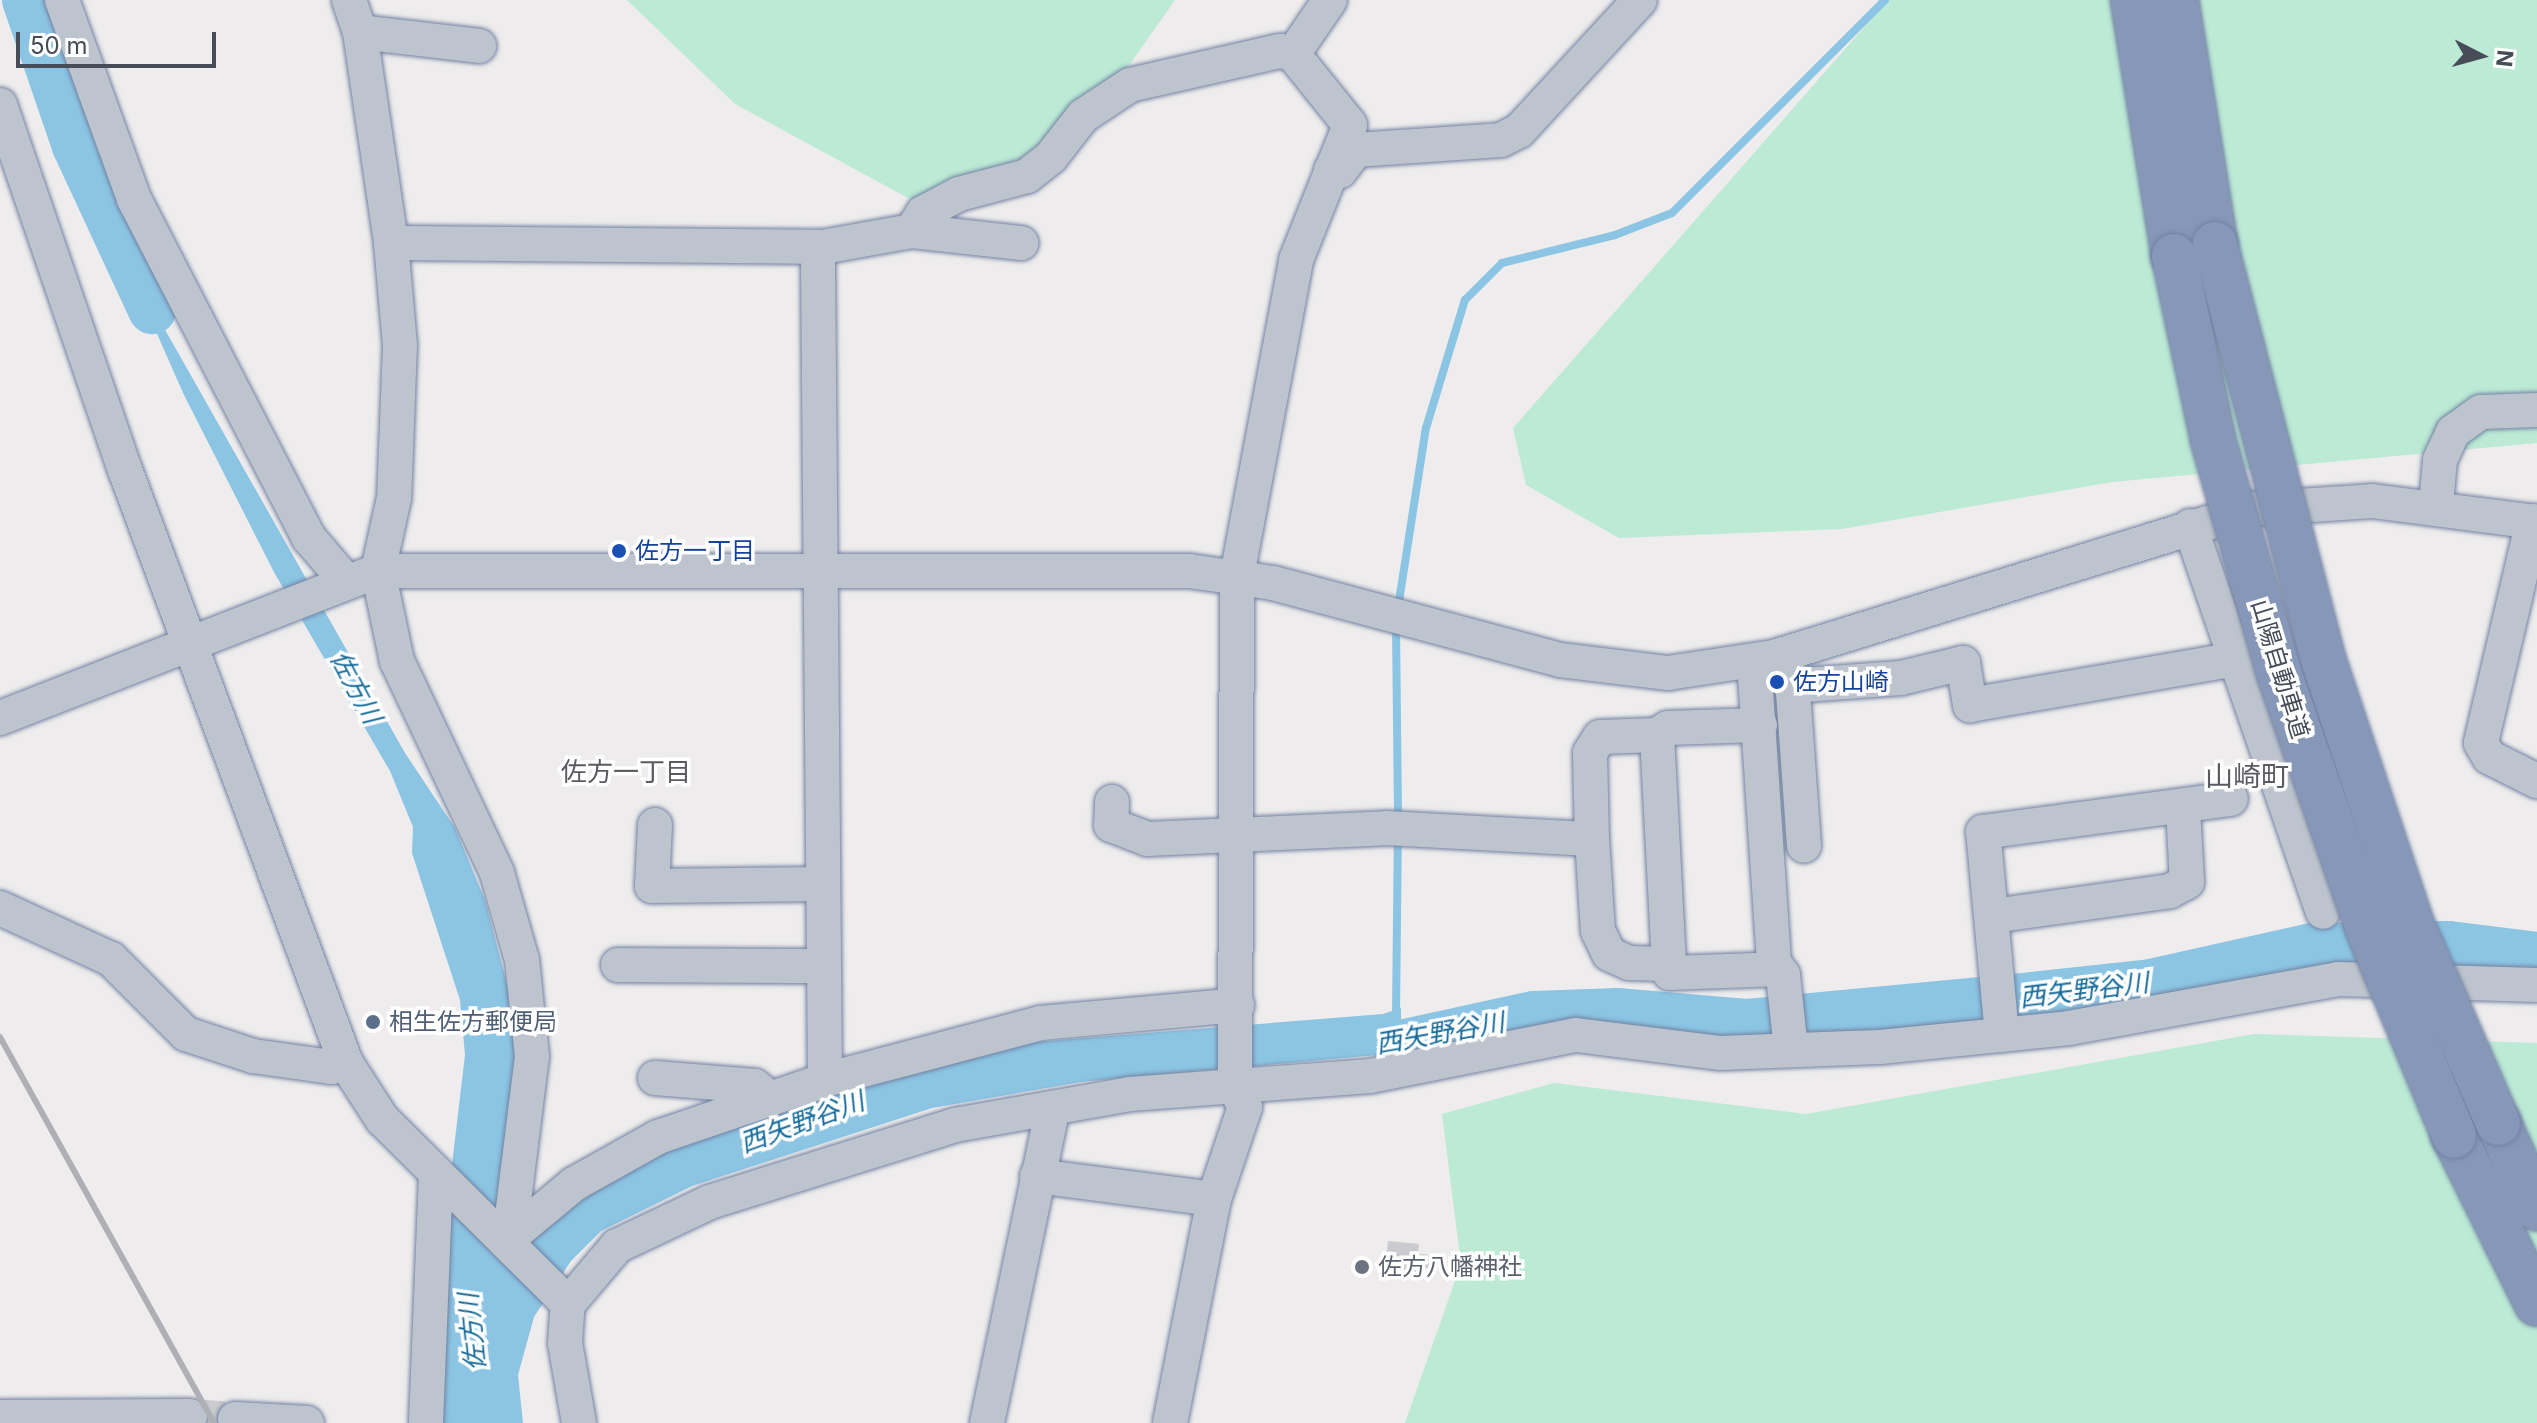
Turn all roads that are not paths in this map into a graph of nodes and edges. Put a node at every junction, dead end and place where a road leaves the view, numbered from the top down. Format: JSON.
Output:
{"nodes":[{"id":1,"x":62,"y":0,"type":"edge"},
{"id":2,"x":349,"y":0,"type":"edge"},
{"id":3,"x":1330,"y":0,"type":"edge"},
{"id":4,"x":1640,"y":0,"type":"edge"},
{"id":5,"x":2133,"y":0,"type":"edge"},
{"id":6,"x":2176,"y":0,"type":"edge"},
{"id":7,"x":360,"y":32,"type":"junction"},
{"id":8,"x":479,"y":46,"type":"dead end"},
{"id":9,"x":1293,"y":54,"type":"junction"},
{"id":10,"x":0,"y":105,"type":"edge"},
{"id":11,"x":1329,"y":170,"type":"junction"},
{"id":12,"x":912,"y":231,"type":"junction"},
{"id":13,"x":391,"y":243,"type":"junction"},
{"id":14,"x":1021,"y":243,"type":"dead end"},
{"id":15,"x":823,"y":247,"type":"junction"},
{"id":16,"x":2537,"y":410,"type":"edge"},
{"id":17,"x":2436,"y":505,"type":"junction"},
{"id":18,"x":2535,"y":522,"type":"edge"},
{"id":19,"x":2190,"y":526,"type":"junction"},
{"id":20,"x":818,"y":568,"type":"junction"},
{"id":21,"x":378,"y":571,"type":"junction"},
{"id":22,"x":1237,"y":576,"type":"junction"},
{"id":23,"x":340,"y":582,"type":"junction"},
{"id":24,"x":190,"y":643,"type":"junction"},
{"id":25,"x":2236,"y":659,"type":"junction"},
{"id":26,"x":1776,"y":667,"type":"junction"},
{"id":27,"x":0,"y":718,"type":"edge"},
{"id":28,"x":1760,"y":725,"type":"junction"},
{"id":29,"x":1657,"y":735,"type":"junction"},
{"id":30,"x":2537,"y":781,"type":"edge"},
{"id":31,"x":2231,"y":799,"type":"dead end"},
{"id":32,"x":1112,"y":802,"type":"dead end"},
{"id":33,"x":2183,"y":807,"type":"junction"},
{"id":34,"x":655,"y":825,"type":"dead end"},
{"id":35,"x":1578,"y":837,"type":"junction"},
{"id":36,"x":1237,"y":838,"type":"junction"},
{"id":37,"x":1804,"y":846,"type":"dead end"},
{"id":38,"x":822,"y":884,"type":"junction"},
{"id":39,"x":0,"y":908,"type":"edge"},
{"id":40,"x":2323,"y":912,"type":"dead end"},
{"id":41,"x":1993,"y":916,"type":"junction"},
{"id":42,"x":1669,"y":964,"type":"junction"},
{"id":43,"x":618,"y":965,"type":"dead end"},
{"id":44,"x":823,"y":966,"type":"junction"},
{"id":45,"x":1778,"y":969,"type":"junction"},
{"id":46,"x":2537,"y":985,"type":"edge"},
{"id":47,"x":1237,"y":1005,"type":"junction"},
{"id":48,"x":2000,"y":1026,"type":"junction"},
{"id":49,"x":1790,"y":1032,"type":"junction"},
{"id":50,"x":346,"y":1063,"type":"junction"},
{"id":51,"x":655,"y":1078,"type":"dead end"},
{"id":52,"x":825,"y":1080,"type":"junction"},
{"id":53,"x":1235,"y":1088,"type":"junction"},
{"id":54,"x":770,"y":1099,"type":"junction"},
{"id":55,"x":1053,"y":1108,"type":"junction"},
{"id":56,"x":439,"y":1176,"type":"junction"},
{"id":57,"x":1037,"y":1176,"type":"junction"},
{"id":58,"x":1214,"y":1199,"type":"junction"},
{"id":59,"x":2537,"y":1208,"type":"edge"},
{"id":60,"x":511,"y":1240,"type":"junction"},
{"id":61,"x":562,"y":1301,"type":"junction"},
{"id":62,"x":2537,"y":1304,"type":"edge"},
{"id":63,"x":190,"y":1416,"type":"dead end"},
{"id":64,"x":0,"y":1417,"type":"edge"},
{"id":65,"x":130,"y":1419,"type":"edge"},
{"id":66,"x":235,"y":1419,"type":"dead end"},
{"id":67,"x":307,"y":1423,"type":"edge"},
{"id":68,"x":426,"y":1423,"type":"edge"},
{"id":69,"x":579,"y":1423,"type":"edge"},
{"id":70,"x":987,"y":1423,"type":"edge"},
{"id":71,"x":1170,"y":1423,"type":"edge"}],
"edges":[{"from":1,"to":23,"type":"street"},
{"from":2,"to":7,"type":"street"},
{"from":3,"to":9,"type":"street"},
{"from":4,"to":11,"type":"street"},
{"from":5,"to":62,"type":"highway","name":"山陽自動車道","bridge":true},
{"from":6,"to":59,"type":"highway","name":"山陽自動車道","bridge":true},
{"from":7,"to":8,"type":"street"},
{"from":7,"to":13,"type":"street"},
{"from":9,"to":11,"type":"street"},
{"from":9,"to":12,"type":"street"},
{"from":10,"to":24,"type":"street"},
{"from":11,"to":22,"type":"street"},
{"from":12,"to":14,"type":"street"},
{"from":12,"to":15,"type":"street"},
{"from":13,"to":15,"type":"street"},
{"from":13,"to":21,"type":"street"},
{"from":15,"to":20,"type":"street"},
{"from":16,"to":17,"type":"street"},
{"from":17,"to":18,"type":"street"},
{"from":17,"to":19,"type":"street"},
{"from":18,"to":30,"type":"street"},
{"from":19,"to":25,"type":"street"},
{"from":19,"to":26,"type":"street"},
{"from":20,"to":21,"type":"street"},
{"from":20,"to":22,"type":"street"},
{"from":20,"to":38,"type":"street"},
{"from":21,"to":23,"type":"street"},
{"from":21,"to":60,"type":"street"},
{"from":22,"to":26,"type":"street"},
{"from":22,"to":36,"type":"street"},
{"from":23,"to":24,"type":"street"},
{"from":24,"to":27,"type":"street"},
{"from":24,"to":50,"type":"street"},
{"from":25,"to":26,"type":"street"},
{"from":25,"to":40,"type":"street"},
{"from":26,"to":28,"type":"street"},
{"from":26,"to":37,"type":"street"},
{"from":28,"to":29,"type":"street"},
{"from":28,"to":45,"type":"street"},
{"from":29,"to":35,"type":"street"},
{"from":29,"to":42,"type":"street"},
{"from":31,"to":33,"type":"street"},
{"from":32,"to":36,"type":"street"},
{"from":33,"to":41,"type":"street"},
{"from":33,"to":41,"type":"street"},
{"from":34,"to":38,"type":"street"},
{"from":35,"to":36,"type":"street"},
{"from":35,"to":42,"type":"street"},
{"from":36,"to":47,"type":"street"},
{"from":38,"to":44,"type":"street"},
{"from":39,"to":50,"type":"street"},
{"from":41,"to":48,"type":"street"},
{"from":42,"to":45,"type":"street"},
{"from":43,"to":44,"type":"street"},
{"from":44,"to":52,"type":"street"},
{"from":45,"to":49,"type":"street"},
{"from":46,"to":48,"type":"street"},
{"from":47,"to":52,"type":"street"},
{"from":47,"to":53,"type":"street"},
{"from":48,"to":49,"type":"street"},
{"from":49,"to":53,"type":"street"},
{"from":50,"to":56,"type":"street"},
{"from":51,"to":54,"type":"street"},
{"from":52,"to":54,"type":"street"},
{"from":53,"to":55,"type":"street"},
{"from":53,"to":58,"type":"street"},
{"from":54,"to":60,"type":"street"},
{"from":55,"to":57,"type":"street"},
{"from":55,"to":61,"type":"street"},
{"from":56,"to":60,"type":"street"},
{"from":56,"to":68,"type":"street"},
{"from":57,"to":58,"type":"street"},
{"from":57,"to":70,"type":"street"},
{"from":58,"to":71,"type":"street"},
{"from":60,"to":61,"type":"street"},
{"from":61,"to":69,"type":"street"},
{"from":63,"to":65,"type":"street"},
{"from":64,"to":65,"type":"street"},
{"from":66,"to":67,"type":"street"}]}
